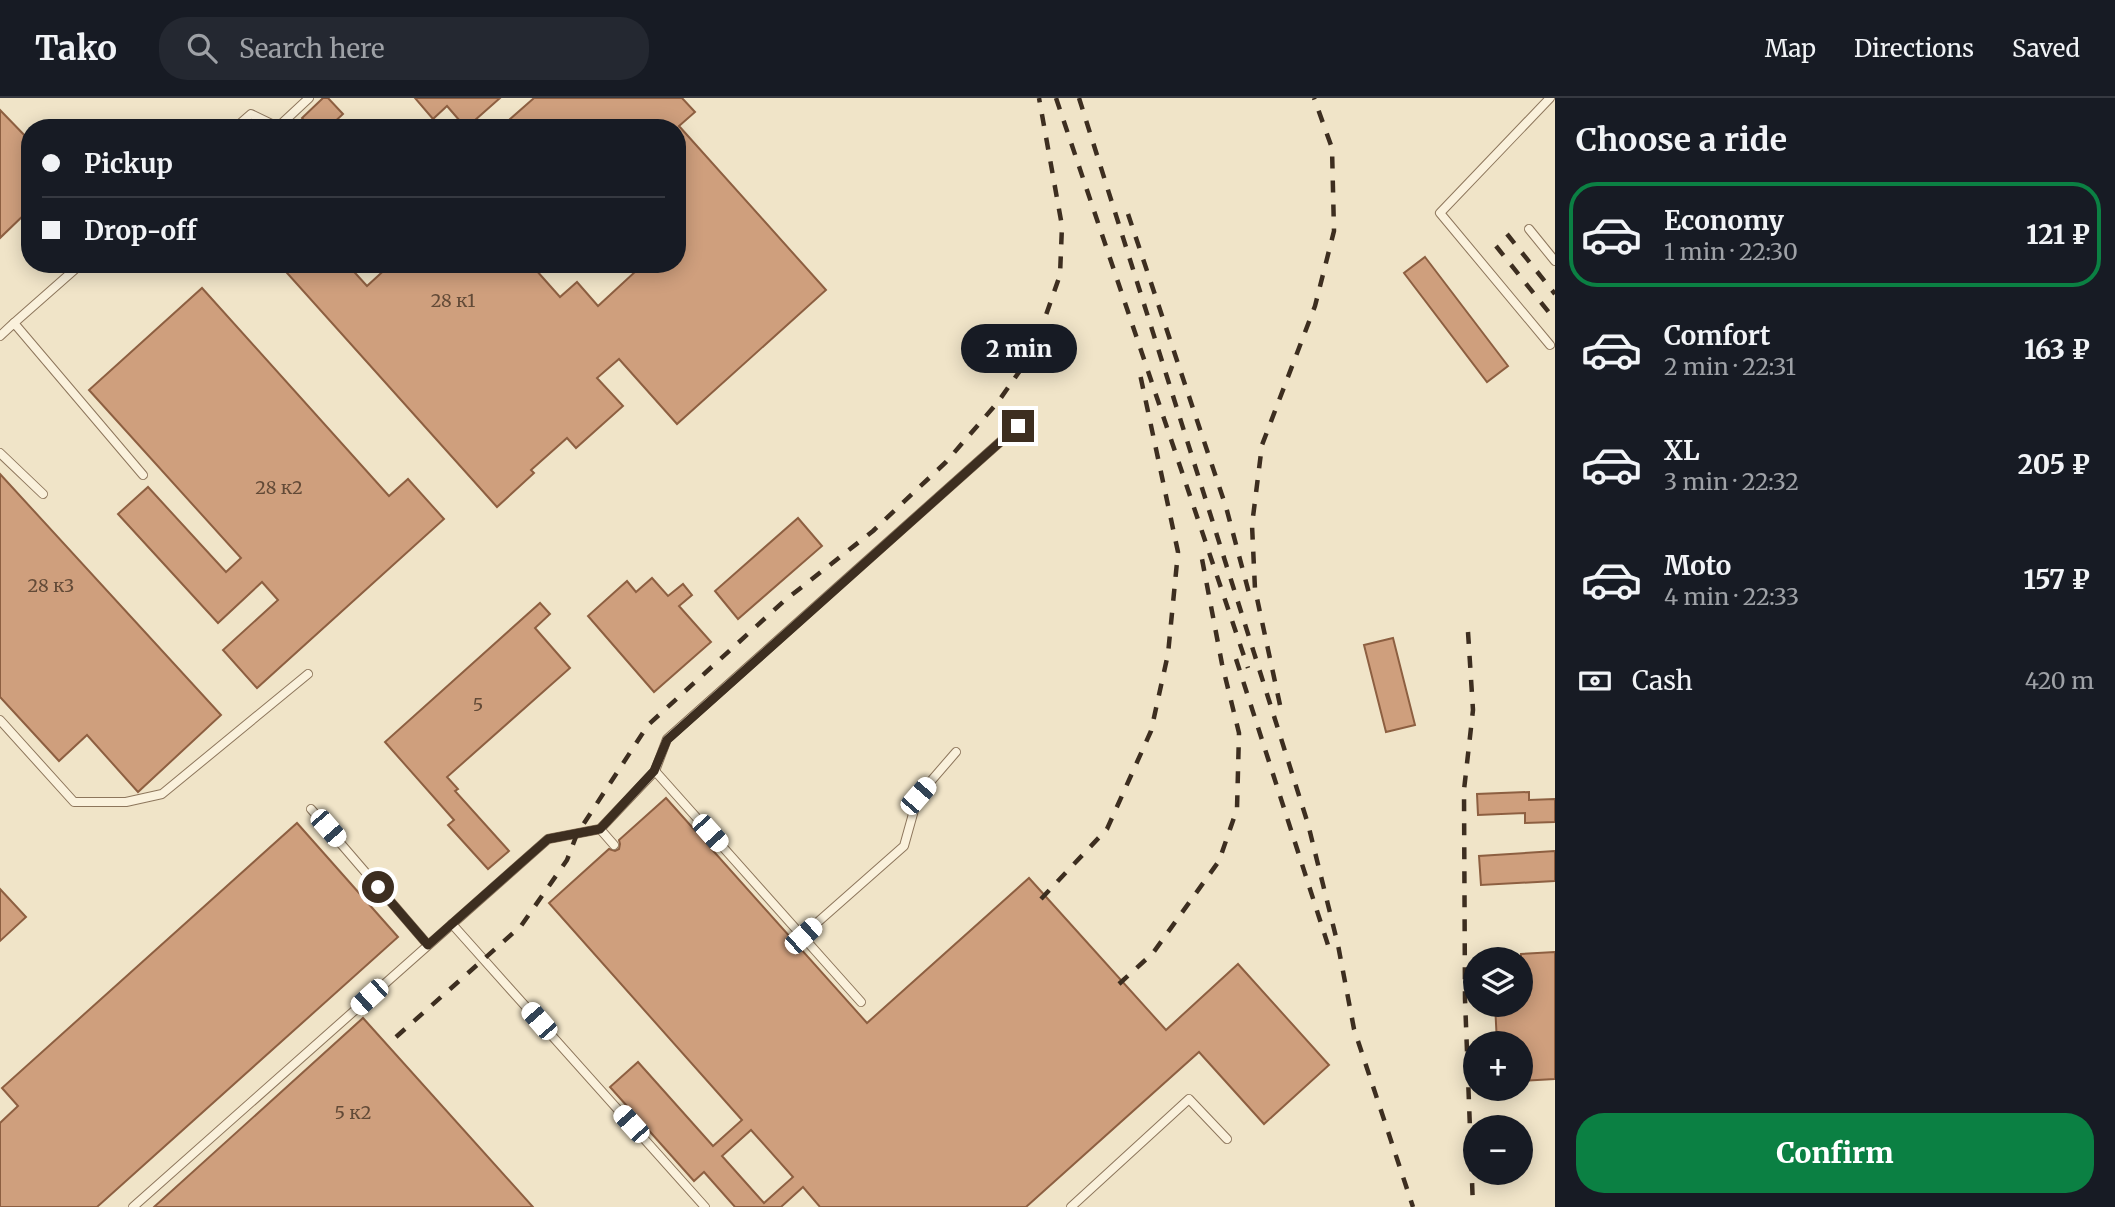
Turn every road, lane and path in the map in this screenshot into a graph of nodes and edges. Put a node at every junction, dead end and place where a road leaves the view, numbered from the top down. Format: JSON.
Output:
{"nodes":[{"id":1,"x":309,"y":98,"type":"edge"},
{"id":2,"x":1550,"y":98,"type":"edge"},
{"id":3,"x":245,"y":119,"type":"edge"},
{"id":4,"x":261,"y":119,"type":"edge"},
{"id":5,"x":287,"y":119,"type":"edge"},
{"id":6,"x":1529,"y":229,"type":"dead end"},
{"id":7,"x":1555,"y":261,"type":"edge"},
{"id":8,"x":71,"y":273,"type":"edge"},
{"id":9,"x":14,"y":323,"type":"junction"},
{"id":10,"x":0,"y":336,"type":"edge"},
{"id":11,"x":1550,"y":345,"type":"dead end"},
{"id":12,"x":1018,"y":426,"type":"dead end"},
{"id":13,"x":0,"y":453,"type":"edge"},
{"id":14,"x":142,"y":475,"type":"dead end"},
{"id":15,"x":43,"y":494,"type":"dead end"},
{"id":16,"x":308,"y":674,"type":"dead end"},
{"id":17,"x":0,"y":720,"type":"edge"},
{"id":18,"x":956,"y":752,"type":"dead end"},
{"id":19,"x":654,"y":771,"type":"junction"},
{"id":20,"x":311,"y":809,"type":"dead end"},
{"id":21,"x":600,"y":829,"type":"junction"},
{"id":22,"x":614,"y":845,"type":"dead end"},
{"id":23,"x":452,"y":923,"type":"junction"},
{"id":24,"x":803,"y":936,"type":"junction"},
{"id":25,"x":428,"y":945,"type":"junction"},
{"id":26,"x":861,"y":1002,"type":"dead end"},
{"id":27,"x":1227,"y":1139,"type":"dead end"},
{"id":28,"x":133,"y":1207,"type":"edge"},
{"id":29,"x":705,"y":1207,"type":"edge"},
{"id":30,"x":1071,"y":1207,"type":"edge"}],
"edges":[{"from":1,"to":5,"type":"lane"},
{"from":2,"to":11,"type":"lane"},
{"from":3,"to":4,"type":"lane"},
{"from":6,"to":7,"type":"lane"},
{"from":8,"to":9,"type":"lane"},
{"from":9,"to":10,"type":"lane"},
{"from":9,"to":14,"type":"lane"},
{"from":12,"to":19,"type":"lane"},
{"from":13,"to":15,"type":"lane"},
{"from":16,"to":17,"type":"lane"},
{"from":18,"to":24,"type":"lane"},
{"from":19,"to":21,"type":"lane"},
{"from":19,"to":24,"type":"lane"},
{"from":20,"to":25,"type":"lane"},
{"from":21,"to":22,"type":"lane"},
{"from":21,"to":23,"type":"lane"},
{"from":23,"to":25,"type":"lane"},
{"from":23,"to":29,"type":"lane"},
{"from":24,"to":26,"type":"lane"},
{"from":25,"to":28,"type":"lane"},
{"from":27,"to":30,"type":"lane"}]}
